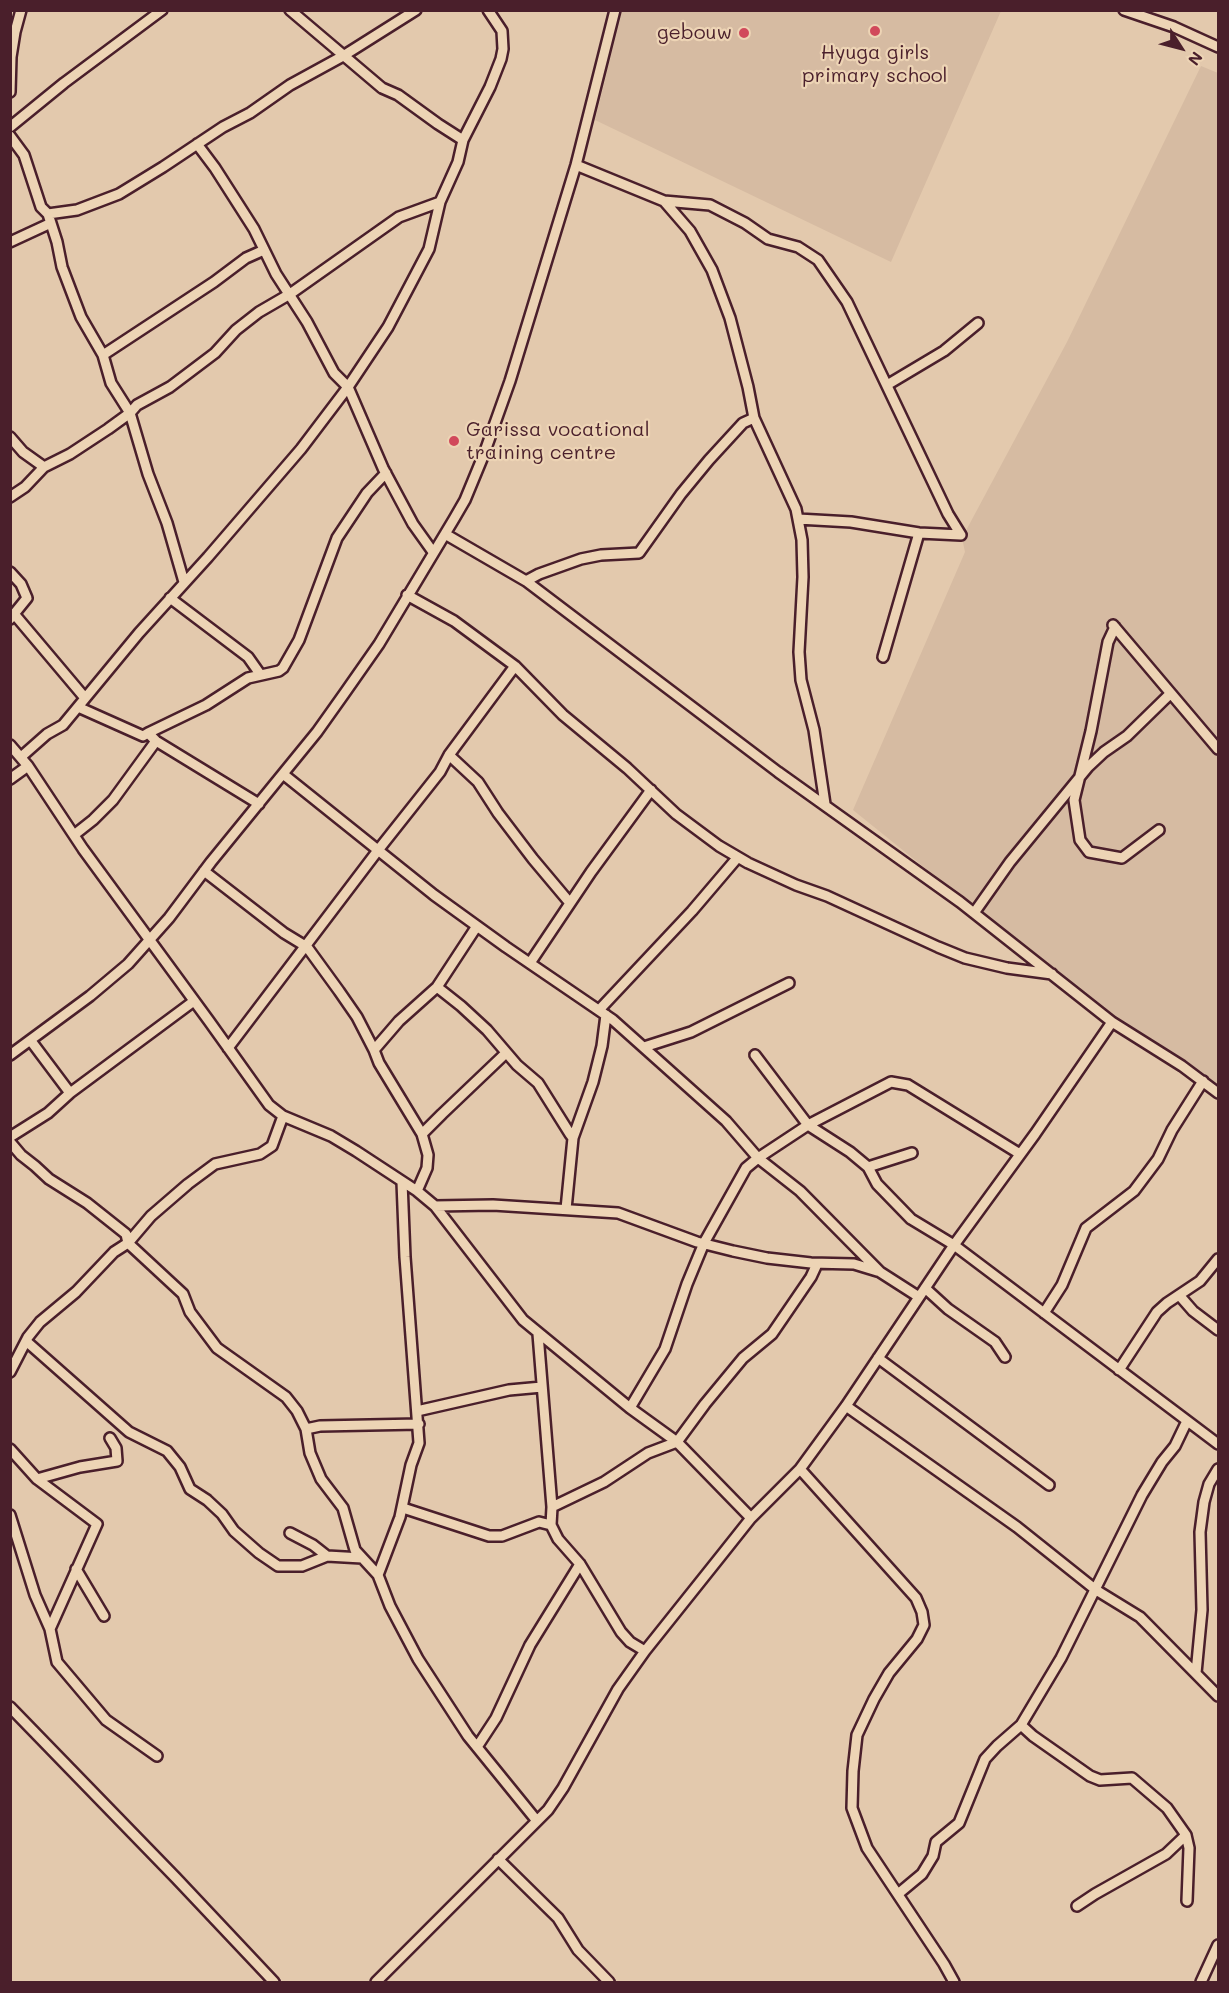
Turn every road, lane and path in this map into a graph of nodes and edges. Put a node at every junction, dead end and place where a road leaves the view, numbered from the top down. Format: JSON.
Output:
{"nodes":[{"id":1,"x":21,"y":10,"type":"edge"},
{"id":2,"x":162,"y":10,"type":"edge"},
{"id":3,"x":290,"y":10,"type":"edge"},
{"id":4,"x":416,"y":10,"type":"edge"},
{"id":5,"x":488,"y":10,"type":"edge"},
{"id":6,"x":615,"y":10,"type":"edge"},
{"id":7,"x":1124,"y":10,"type":"edge"},
{"id":8,"x":1218,"y":48,"type":"edge"},
{"id":9,"x":343,"y":56,"type":"junction"},
{"id":10,"x":10,"y":92,"type":"edge"},
{"id":11,"x":10,"y":127,"type":"edge"},
{"id":12,"x":10,"y":136,"type":"edge"},
{"id":13,"x":463,"y":140,"type":"junction"},
{"id":14,"x":197,"y":144,"type":"junction"},
{"id":15,"x":576,"y":165,"type":"junction"},
{"id":16,"x":664,"y":201,"type":"junction"},
{"id":17,"x":440,"y":202,"type":"junction"},
{"id":18,"x":50,"y":219,"type":"junction"},
{"id":19,"x":10,"y":242,"type":"edge"},
{"id":20,"x":264,"y":250,"type":"junction"},
{"id":21,"x":290,"y":294,"type":"junction"},
{"id":22,"x":978,"y":323,"type":"dead end"},
{"id":23,"x":103,"y":355,"type":"junction"},
{"id":24,"x":887,"y":385,"type":"junction"},
{"id":25,"x":348,"y":387,"type":"junction"},
{"id":26,"x":130,"y":414,"type":"junction"},
{"id":27,"x":754,"y":418,"type":"junction"},
{"id":28,"x":10,"y":436,"type":"edge"},
{"id":29,"x":44,"y":467,"type":"junction"},
{"id":30,"x":386,"y":473,"type":"junction"},
{"id":31,"x":10,"y":497,"type":"edge"},
{"id":32,"x":798,"y":519,"type":"junction"},
{"id":33,"x":919,"y":533,"type":"junction"},
{"id":34,"x":445,"y":534,"type":"junction"},
{"id":35,"x":433,"y":552,"type":"junction"},
{"id":36,"x":10,"y":572,"type":"edge"},
{"id":37,"x":526,"y":581,"type":"junction"},
{"id":38,"x":184,"y":582,"type":"junction"},
{"id":39,"x":407,"y":595,"type":"junction"},
{"id":40,"x":170,"y":598,"type":"junction"},
{"id":41,"x":13,"y":617,"type":"edge"},
{"id":42,"x":883,"y":657,"type":"dead end"},
{"id":43,"x":515,"y":666,"type":"junction"},
{"id":44,"x":260,"y":674,"type":"junction"},
{"id":45,"x":1170,"y":694,"type":"junction"},
{"id":46,"x":85,"y":698,"type":"junction"},
{"id":47,"x":78,"y":707,"type":"junction"},
{"id":48,"x":148,"y":733,"type":"junction"},
{"id":49,"x":156,"y":741,"type":"junction"},
{"id":50,"x":10,"y":745,"type":"edge"},
{"id":51,"x":1218,"y":749,"type":"edge"},
{"id":52,"x":449,"y":755,"type":"junction"},
{"id":53,"x":21,"y":757,"type":"junction"},
{"id":54,"x":28,"y":766,"type":"junction"},
{"id":55,"x":283,"y":774,"type":"junction"},
{"id":56,"x":1080,"y":777,"type":"junction"},
{"id":57,"x":10,"y":779,"type":"edge"},
{"id":58,"x":651,"y":790,"type":"junction"},
{"id":59,"x":259,"y":804,"type":"junction"},
{"id":60,"x":825,"y":804,"type":"junction"},
{"id":61,"x":1159,"y":831,"type":"dead end"},
{"id":62,"x":74,"y":835,"type":"junction"},
{"id":63,"x":379,"y":849,"type":"junction"},
{"id":64,"x":738,"y":857,"type":"junction"},
{"id":65,"x":204,"y":871,"type":"junction"},
{"id":66,"x":570,"y":903,"type":"junction"},
{"id":67,"x":974,"y":913,"type":"junction"},
{"id":68,"x":477,"y":926,"type":"junction"},
{"id":69,"x":149,"y":941,"type":"junction"},
{"id":70,"x":307,"y":947,"type":"junction"},
{"id":71,"x":530,"y":963,"type":"junction"},
{"id":72,"x":1054,"y":975,"type":"junction"},
{"id":73,"x":789,"y":983,"type":"dead end"},
{"id":74,"x":437,"y":987,"type":"junction"},
{"id":75,"x":194,"y":1001,"type":"junction"},
{"id":76,"x":602,"y":1013,"type":"junction"},
{"id":77,"x":1112,"y":1022,"type":"junction"},
{"id":78,"x":31,"y":1041,"type":"junction"},
{"id":79,"x":644,"y":1047,"type":"junction"},
{"id":80,"x":228,"y":1048,"type":"junction"},
{"id":81,"x":374,"y":1050,"type":"junction"},
{"id":82,"x":506,"y":1053,"type":"junction"},
{"id":83,"x":10,"y":1055,"type":"edge"},
{"id":84,"x":755,"y":1055,"type":"dead end"},
{"id":85,"x":1203,"y":1082,"type":"junction"},
{"id":86,"x":70,"y":1093,"type":"junction"},
{"id":87,"x":1218,"y":1093,"type":"edge"},
{"id":88,"x":283,"y":1116,"type":"junction"},
{"id":89,"x":808,"y":1125,"type":"junction"},
{"id":90,"x":422,"y":1134,"type":"junction"},
{"id":91,"x":10,"y":1137,"type":"edge"},
{"id":92,"x":573,"y":1138,"type":"junction"},
{"id":93,"x":10,"y":1142,"type":"edge"},
{"id":94,"x":912,"y":1153,"type":"dead end"},
{"id":95,"x":1020,"y":1154,"type":"junction"},
{"id":96,"x":758,"y":1158,"type":"junction"},
{"id":97,"x":868,"y":1167,"type":"junction"},
{"id":98,"x":402,"y":1182,"type":"junction"},
{"id":99,"x":417,"y":1191,"type":"junction"},
{"id":100,"x":435,"y":1206,"type":"junction"},
{"id":101,"x":566,"y":1209,"type":"junction"},
{"id":102,"x":128,"y":1243,"type":"junction"},
{"id":103,"x":704,"y":1243,"type":"junction"},
{"id":104,"x":954,"y":1245,"type":"junction"},
{"id":105,"x":1218,"y":1259,"type":"edge"},
{"id":106,"x":817,"y":1264,"type":"junction"},
{"id":107,"x":880,"y":1272,"type":"junction"},
{"id":108,"x":925,"y":1288,"type":"junction"},
{"id":109,"x":1179,"y":1295,"type":"junction"},
{"id":110,"x":919,"y":1297,"type":"junction"},
{"id":111,"x":1044,"y":1313,"type":"junction"},
{"id":112,"x":1218,"y":1330,"type":"edge"},
{"id":113,"x":538,"y":1334,"type":"junction"},
{"id":114,"x":26,"y":1341,"type":"junction"},
{"id":115,"x":1005,"y":1357,"type":"dead end"},
{"id":116,"x":878,"y":1358,"type":"junction"},
{"id":117,"x":1119,"y":1370,"type":"junction"},
{"id":118,"x":10,"y":1372,"type":"edge"},
{"id":119,"x":542,"y":1387,"type":"junction"},
{"id":120,"x":846,"y":1406,"type":"junction"},
{"id":121,"x":630,"y":1408,"type":"junction"},
{"id":122,"x":417,"y":1411,"type":"junction"},
{"id":123,"x":1188,"y":1421,"type":"junction"},
{"id":124,"x":419,"y":1424,"type":"junction"},
{"id":125,"x":306,"y":1429,"type":"junction"},
{"id":126,"x":110,"y":1438,"type":"dead end"},
{"id":127,"x":676,"y":1442,"type":"junction"},
{"id":128,"x":1218,"y":1444,"type":"edge"},
{"id":129,"x":10,"y":1449,"type":"edge"},
{"id":130,"x":800,"y":1469,"type":"junction"},
{"id":131,"x":1218,"y":1469,"type":"edge"},
{"id":132,"x":37,"y":1479,"type":"junction"},
{"id":133,"x":1049,"y":1485,"type":"dead end"},
{"id":134,"x":552,"y":1507,"type":"junction"},
{"id":135,"x":403,"y":1508,"type":"junction"},
{"id":136,"x":10,"y":1515,"type":"edge"},
{"id":137,"x":751,"y":1518,"type":"junction"},
{"id":138,"x":551,"y":1525,"type":"junction"},
{"id":139,"x":290,"y":1533,"type":"dead end"},
{"id":140,"x":327,"y":1556,"type":"junction"},
{"id":141,"x":362,"y":1558,"type":"junction"},
{"id":142,"x":580,"y":1564,"type":"junction"},
{"id":143,"x":76,"y":1569,"type":"junction"},
{"id":144,"x":378,"y":1575,"type":"junction"},
{"id":145,"x":1096,"y":1590,"type":"junction"},
{"id":146,"x":104,"y":1616,"type":"dead end"},
{"id":147,"x":50,"y":1629,"type":"junction"},
{"id":148,"x":645,"y":1651,"type":"junction"},
{"id":149,"x":1196,"y":1673,"type":"junction"},
{"id":150,"x":1218,"y":1696,"type":"edge"},
{"id":151,"x":10,"y":1707,"type":"edge"},
{"id":152,"x":1021,"y":1725,"type":"junction"},
{"id":153,"x":477,"y":1747,"type":"junction"},
{"id":154,"x":157,"y":1756,"type":"dead end"},
{"id":155,"x":537,"y":1821,"type":"junction"},
{"id":156,"x":1186,"y":1835,"type":"junction"},
{"id":157,"x":498,"y":1859,"type":"junction"},
{"id":158,"x":898,"y":1894,"type":"junction"},
{"id":159,"x":1187,"y":1901,"type":"dead end"},
{"id":160,"x":1077,"y":1906,"type":"dead end"},
{"id":161,"x":1218,"y":1945,"type":"edge"},
{"id":162,"x":274,"y":1983,"type":"edge"},
{"id":163,"x":376,"y":1983,"type":"edge"},
{"id":164,"x":609,"y":1983,"type":"edge"},
{"id":165,"x":954,"y":1983,"type":"edge"},
{"id":166,"x":1201,"y":1983,"type":"edge"}],
"edges":[{"from":1,"to":10,"type":"street"},
{"from":2,"to":11,"type":"street"},
{"from":3,"to":9,"type":"street"},
{"from":4,"to":9,"type":"street"},
{"from":5,"to":13,"type":"street"},
{"from":6,"to":15,"type":"street"},
{"from":7,"to":8,"type":"street"},
{"from":9,"to":13,"type":"street"},
{"from":9,"to":14,"type":"street"},
{"from":12,"to":18,"type":"street"},
{"from":13,"to":17,"type":"street"},
{"from":14,"to":18,"type":"street"},
{"from":14,"to":20,"type":"street"},
{"from":15,"to":16,"type":"street"},
{"from":15,"to":34,"type":"street"},
{"from":16,"to":24,"type":"street"},
{"from":16,"to":27,"type":"street"},
{"from":17,"to":21,"type":"street"},
{"from":17,"to":25,"type":"street"},
{"from":18,"to":19,"type":"street"},
{"from":18,"to":23,"type":"street"},
{"from":20,"to":21,"type":"street"},
{"from":20,"to":23,"type":"street"},
{"from":21,"to":25,"type":"street"},
{"from":21,"to":26,"type":"street"},
{"from":22,"to":24,"type":"street"},
{"from":23,"to":26,"type":"street"},
{"from":24,"to":33,"type":"street"},
{"from":25,"to":30,"type":"street"},
{"from":25,"to":38,"type":"street"},
{"from":26,"to":29,"type":"street"},
{"from":26,"to":38,"type":"street"},
{"from":27,"to":32,"type":"street"},
{"from":27,"to":37,"type":"street"},
{"from":28,"to":29,"type":"street"},
{"from":29,"to":31,"type":"street"},
{"from":30,"to":35,"type":"street"},
{"from":30,"to":44,"type":"street"},
{"from":32,"to":33,"type":"street"},
{"from":32,"to":60,"type":"street"},
{"from":33,"to":42,"type":"street"},
{"from":34,"to":35,"type":"street"},
{"from":34,"to":37,"type":"street"},
{"from":35,"to":39,"type":"street"},
{"from":36,"to":41,"type":"street"},
{"from":37,"to":60,"type":"street"},
{"from":38,"to":40,"type":"street"},
{"from":39,"to":43,"type":"street"},
{"from":39,"to":55,"type":"street"},
{"from":40,"to":44,"type":"street"},
{"from":40,"to":46,"type":"street"},
{"from":41,"to":46,"type":"street"},
{"from":43,"to":52,"type":"street"},
{"from":43,"to":58,"type":"street"},
{"from":44,"to":48,"type":"street"},
{"from":45,"to":51,"type":"street"},
{"from":45,"to":56,"type":"street"},
{"from":45,"to":56,"type":"street"},
{"from":46,"to":47,"type":"street"},
{"from":47,"to":48,"type":"street"},
{"from":47,"to":53,"type":"street"},
{"from":48,"to":49,"type":"street"},
{"from":49,"to":59,"type":"street"},
{"from":49,"to":62,"type":"street"},
{"from":50,"to":53,"type":"street"},
{"from":52,"to":63,"type":"street"},
{"from":52,"to":66,"type":"street"},
{"from":53,"to":54,"type":"street"},
{"from":54,"to":57,"type":"street"},
{"from":54,"to":62,"type":"street"},
{"from":55,"to":59,"type":"street"},
{"from":55,"to":63,"type":"street"},
{"from":56,"to":61,"type":"street"},
{"from":56,"to":67,"type":"street"},
{"from":58,"to":64,"type":"street"},
{"from":58,"to":66,"type":"street"},
{"from":59,"to":65,"type":"street"},
{"from":60,"to":67,"type":"street"},
{"from":62,"to":69,"type":"street"},
{"from":63,"to":68,"type":"street"},
{"from":63,"to":70,"type":"street"},
{"from":64,"to":72,"type":"street"},
{"from":64,"to":76,"type":"street"},
{"from":65,"to":69,"type":"street"},
{"from":65,"to":70,"type":"street"},
{"from":66,"to":71,"type":"street"},
{"from":67,"to":72,"type":"street"},
{"from":68,"to":71,"type":"street"},
{"from":68,"to":74,"type":"street"},
{"from":69,"to":75,"type":"street"},
{"from":69,"to":78,"type":"street"},
{"from":70,"to":80,"type":"street"},
{"from":70,"to":81,"type":"street"},
{"from":71,"to":76,"type":"street"},
{"from":72,"to":77,"type":"street"},
{"from":73,"to":79,"type":"street"},
{"from":74,"to":81,"type":"street"},
{"from":74,"to":82,"type":"street"},
{"from":75,"to":80,"type":"street"},
{"from":75,"to":86,"type":"street"},
{"from":76,"to":79,"type":"street"},
{"from":76,"to":92,"type":"street"},
{"from":77,"to":85,"type":"street"},
{"from":77,"to":95,"type":"street"},
{"from":78,"to":83,"type":"street"},
{"from":78,"to":86,"type":"street"},
{"from":79,"to":96,"type":"street"},
{"from":80,"to":88,"type":"street"},
{"from":81,"to":90,"type":"street"},
{"from":82,"to":90,"type":"street"},
{"from":82,"to":92,"type":"street"},
{"from":84,"to":89,"type":"street"},
{"from":85,"to":87,"type":"street"},
{"from":85,"to":111,"type":"street"},
{"from":86,"to":91,"type":"street"},
{"from":88,"to":98,"type":"street"},
{"from":88,"to":102,"type":"street"},
{"from":89,"to":95,"type":"street"},
{"from":89,"to":96,"type":"street"},
{"from":89,"to":97,"type":"street"},
{"from":90,"to":99,"type":"street"},
{"from":92,"to":101,"type":"street"},
{"from":93,"to":102,"type":"street"},
{"from":94,"to":97,"type":"street"},
{"from":95,"to":104,"type":"street"},
{"from":96,"to":103,"type":"street"},
{"from":96,"to":107,"type":"street"},
{"from":97,"to":104,"type":"street"},
{"from":98,"to":99,"type":"street"},
{"from":98,"to":122,"type":"street"},
{"from":99,"to":100,"type":"street"},
{"from":100,"to":101,"type":"street"},
{"from":100,"to":113,"type":"street"},
{"from":101,"to":103,"type":"street"},
{"from":102,"to":114,"type":"street"},
{"from":102,"to":125,"type":"street"},
{"from":103,"to":106,"type":"street"},
{"from":103,"to":121,"type":"street"},
{"from":104,"to":108,"type":"street"},
{"from":104,"to":111,"type":"street"},
{"from":105,"to":109,"type":"street"},
{"from":106,"to":107,"type":"street"},
{"from":106,"to":127,"type":"street"},
{"from":107,"to":110,"type":"street"},
{"from":108,"to":110,"type":"street"},
{"from":108,"to":115,"type":"street"},
{"from":109,"to":112,"type":"street"},
{"from":109,"to":117,"type":"street"},
{"from":110,"to":116,"type":"street"},
{"from":111,"to":117,"type":"street"},
{"from":113,"to":119,"type":"street"},
{"from":113,"to":121,"type":"street"},
{"from":114,"to":118,"type":"street"},
{"from":114,"to":140,"type":"street"},
{"from":116,"to":120,"type":"street"},
{"from":116,"to":133,"type":"street"},
{"from":117,"to":123,"type":"street"},
{"from":119,"to":122,"type":"street"},
{"from":119,"to":134,"type":"street"},
{"from":120,"to":130,"type":"street"},
{"from":120,"to":145,"type":"street"},
{"from":121,"to":127,"type":"street"},
{"from":122,"to":124,"type":"street"},
{"from":123,"to":128,"type":"street"},
{"from":123,"to":145,"type":"street"},
{"from":124,"to":125,"type":"street"},
{"from":124,"to":135,"type":"street"},
{"from":125,"to":141,"type":"street"},
{"from":126,"to":132,"type":"street"},
{"from":127,"to":134,"type":"street"},
{"from":127,"to":137,"type":"street"},
{"from":129,"to":132,"type":"street"},
{"from":130,"to":137,"type":"street"},
{"from":130,"to":158,"type":"street"},
{"from":131,"to":149,"type":"street"},
{"from":132,"to":143,"type":"street"},
{"from":134,"to":138,"type":"street"},
{"from":135,"to":138,"type":"street"},
{"from":135,"to":144,"type":"street"},
{"from":136,"to":147,"type":"street"},
{"from":137,"to":148,"type":"street"},
{"from":138,"to":142,"type":"street"},
{"from":139,"to":140,"type":"street"},
{"from":140,"to":141,"type":"street"},
{"from":141,"to":144,"type":"street"},
{"from":142,"to":148,"type":"street"},
{"from":142,"to":153,"type":"street"},
{"from":143,"to":146,"type":"street"},
{"from":143,"to":147,"type":"street"},
{"from":144,"to":153,"type":"street"},
{"from":145,"to":149,"type":"street"},
{"from":145,"to":152,"type":"street"},
{"from":147,"to":154,"type":"street"},
{"from":148,"to":155,"type":"street"},
{"from":149,"to":150,"type":"street"},
{"from":151,"to":162,"type":"street"},
{"from":152,"to":156,"type":"street"},
{"from":152,"to":158,"type":"street"},
{"from":153,"to":155,"type":"street"},
{"from":155,"to":157,"type":"street"},
{"from":156,"to":159,"type":"street"},
{"from":156,"to":160,"type":"street"},
{"from":157,"to":163,"type":"street"},
{"from":157,"to":164,"type":"street"},
{"from":158,"to":165,"type":"street"},
{"from":161,"to":166,"type":"street"}]}
